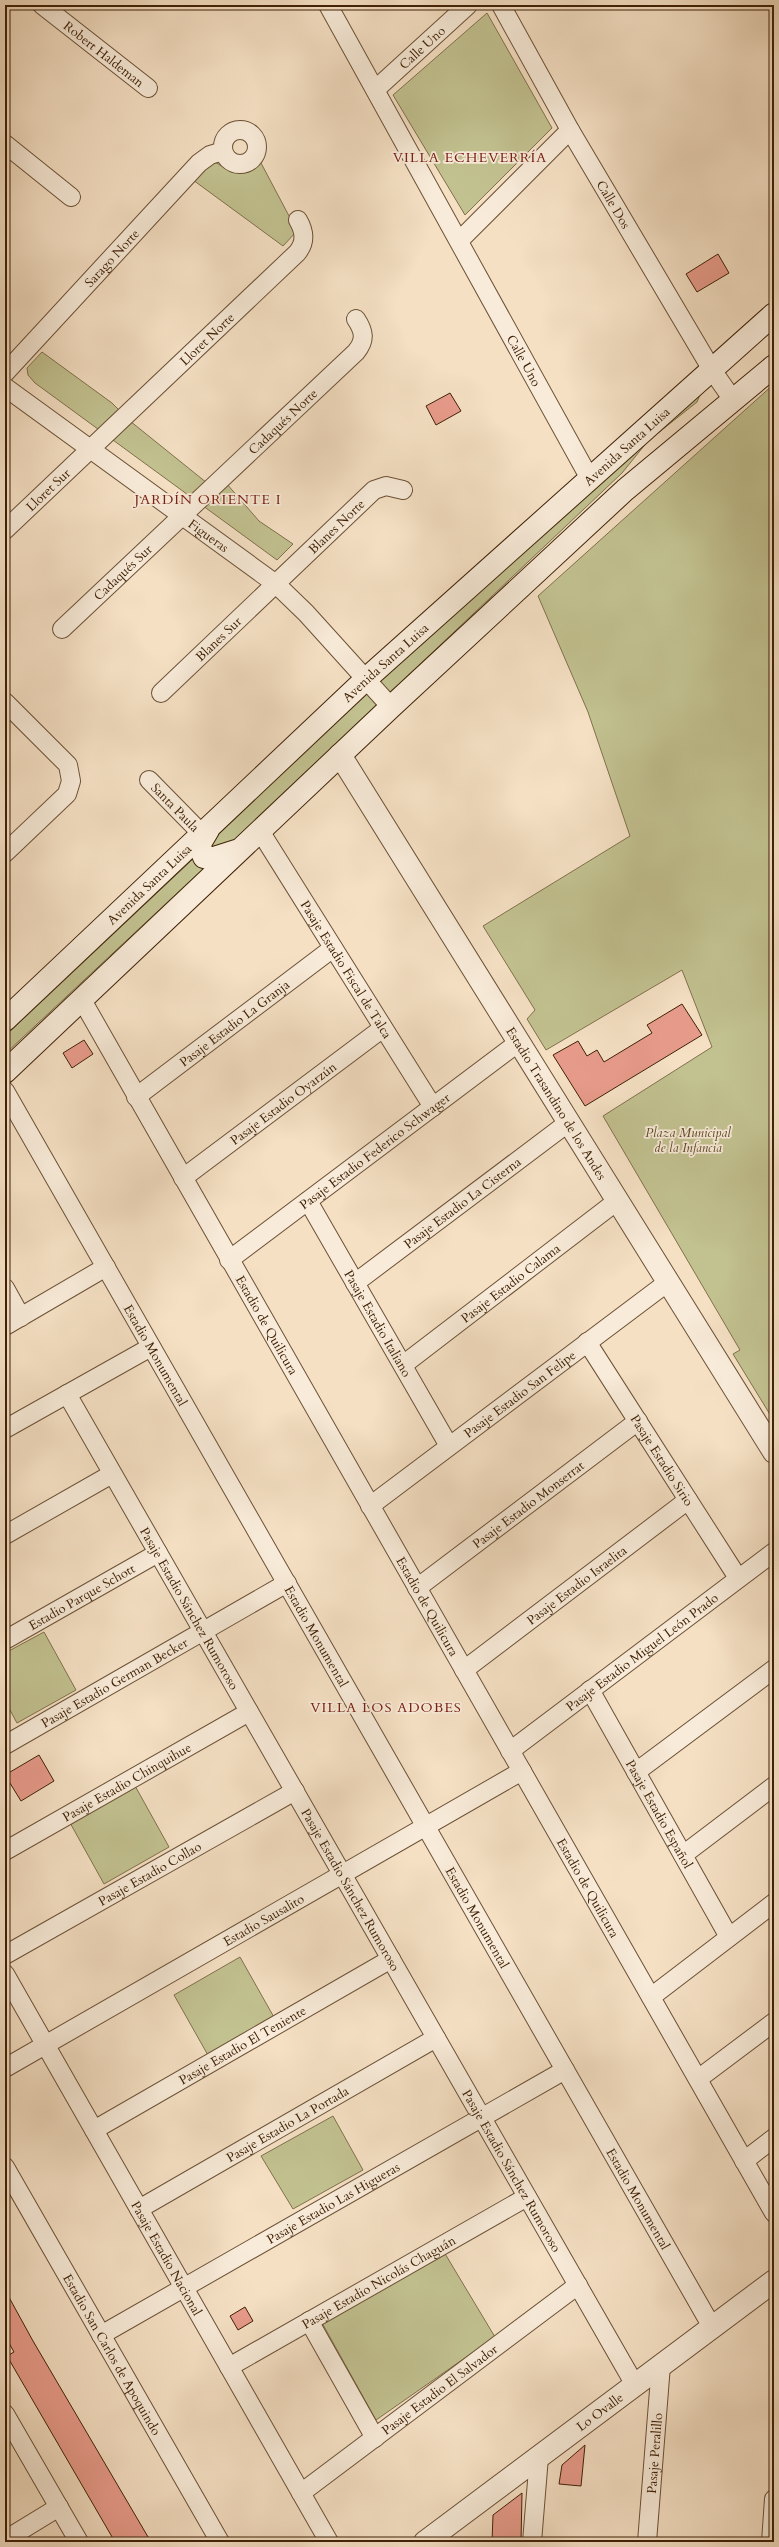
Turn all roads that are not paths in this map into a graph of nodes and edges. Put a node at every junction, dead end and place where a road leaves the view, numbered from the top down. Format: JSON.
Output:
{"nodes":[{"id":1,"x":42,"y":5,"type":"edge"},
{"id":2,"x":328,"y":5,"type":"edge"},
{"id":3,"x":468,"y":5,"type":"edge"},
{"id":4,"x":501,"y":5,"type":"edge"},
{"id":5,"x":148,"y":88,"type":"dead end"},
{"id":6,"x":376,"y":89,"type":"junction"},
{"id":7,"x":570,"y":130,"type":"junction"},
{"id":8,"x":5,"y":144,"type":"edge"},
{"id":9,"x":223,"y":151,"type":"dead end"},
{"id":10,"x":71,"y":197,"type":"dead end"},
{"id":11,"x":298,"y":220,"type":"dead end"},
{"id":12,"x":460,"y":240,"type":"junction"},
{"id":13,"x":774,"y":314,"type":"edge"},
{"id":14,"x":356,"y":319,"type":"dead end"},
{"id":15,"x":774,"y":366,"type":"edge"},
{"id":16,"x":712,"y":370,"type":"junction"},
{"id":17,"x":5,"y":373,"type":"edge"},
{"id":18,"x":5,"y":387,"type":"edge"},
{"id":19,"x":733,"y":400,"type":"junction"},
{"id":20,"x":91,"y":449,"type":"junction"},
{"id":21,"x":590,"y":479,"type":"junction"},
{"id":22,"x":403,"y":490,"type":"dead end"},
{"id":23,"x":183,"y":515,"type":"junction"},
{"id":24,"x":5,"y":530,"type":"edge"},
{"id":25,"x":276,"y":584,"type":"junction"},
{"id":26,"x":62,"y":629,"type":"dead end"},
{"id":27,"x":366,"y":679,"type":"junction"},
{"id":28,"x":161,"y":693,"type":"dead end"},
{"id":29,"x":5,"y":702,"type":"edge"},
{"id":30,"x":391,"y":707,"type":"junction"},
{"id":31,"x":340,"y":754,"type":"junction"},
{"id":32,"x":149,"y":780,"type":"dead end"},
{"id":33,"x":208,"y":829,"type":"junction"},
{"id":34,"x":260,"y":831,"type":"junction"},
{"id":35,"x":239,"y":851,"type":"junction"},
{"id":36,"x":5,"y":853,"type":"edge"},
{"id":37,"x":333,"y":948,"type":"junction"},
{"id":38,"x":82,"y":1000,"type":"junction"},
{"id":39,"x":5,"y":1020,"type":"edge"},
{"id":40,"x":383,"y":1028,"type":"junction"},
{"id":41,"x":519,"y":1042,"type":"junction"},
{"id":42,"x":5,"y":1072,"type":"edge"},
{"id":43,"x":5,"y":1091,"type":"edge"},
{"id":44,"x":136,"y":1097,"type":"junction"},
{"id":45,"x":433,"y":1107,"type":"junction"},
{"id":46,"x":569,"y":1122,"type":"junction"},
{"id":47,"x":183,"y":1178,"type":"junction"},
{"id":48,"x":308,"y":1201,"type":"junction"},
{"id":49,"x":617,"y":1201,"type":"junction"},
{"id":50,"x":229,"y":1260,"type":"junction"},
{"id":51,"x":106,"y":1267,"type":"junction"},
{"id":52,"x":668,"y":1282,"type":"junction"},
{"id":53,"x":355,"y":1283,"type":"junction"},
{"id":54,"x":5,"y":1288,"type":"edge"},
{"id":55,"x":21,"y":1317,"type":"junction"},
{"id":56,"x":5,"y":1326,"type":"edge"},
{"id":57,"x":587,"y":1342,"type":"junction"},
{"id":58,"x":152,"y":1347,"type":"junction"},
{"id":59,"x":403,"y":1364,"type":"junction"},
{"id":60,"x":67,"y":1394,"type":"junction"},
{"id":61,"x":638,"y":1421,"type":"junction"},
{"id":62,"x":5,"y":1429,"type":"edge"},
{"id":63,"x":449,"y":1446,"type":"junction"},
{"id":64,"x":774,"y":1452,"type":"edge"},
{"id":65,"x":112,"y":1474,"type":"junction"},
{"id":66,"x":688,"y":1500,"type":"junction"},
{"id":67,"x":370,"y":1506,"type":"junction"},
{"id":68,"x":5,"y":1535,"type":"edge"},
{"id":69,"x":774,"y":1552,"type":"edge"},
{"id":70,"x":158,"y":1553,"type":"junction"},
{"id":71,"x":738,"y":1578,"type":"junction"},
{"id":72,"x":287,"y":1583,"type":"junction"},
{"id":73,"x":417,"y":1588,"type":"junction"},
{"id":74,"x":203,"y":1631,"type":"junction"},
{"id":75,"x":5,"y":1640,"type":"edge"},
{"id":76,"x":774,"y":1669,"type":"edge"},
{"id":77,"x":464,"y":1670,"type":"junction"},
{"id":78,"x":590,"y":1690,"type":"junction"},
{"id":79,"x":249,"y":1712,"type":"junction"},
{"id":80,"x":5,"y":1745,"type":"edge"},
{"id":81,"x":510,"y":1751,"type":"junction"},
{"id":82,"x":522,"y":1771,"type":"junction"},
{"id":83,"x":636,"y":1772,"type":"junction"},
{"id":84,"x":774,"y":1786,"type":"edge"},
{"id":85,"x":295,"y":1791,"type":"junction"},
{"id":86,"x":426,"y":1826,"type":"junction"},
{"id":87,"x":5,"y":1851,"type":"edge"},
{"id":88,"x":683,"y":1855,"type":"junction"},
{"id":89,"x":342,"y":1875,"type":"junction"},
{"id":90,"x":774,"y":1903,"type":"edge"},
{"id":91,"x":729,"y":1937,"type":"junction"},
{"id":92,"x":5,"y":1955,"type":"edge"},
{"id":93,"x":391,"y":1959,"type":"junction"},
{"id":94,"x":5,"y":1974,"type":"edge"},
{"id":95,"x":651,"y":1997,"type":"junction"},
{"id":96,"x":774,"y":2022,"type":"edge"},
{"id":97,"x":436,"y":2038,"type":"junction"},
{"id":98,"x":45,"y":2045,"type":"junction"},
{"id":99,"x":5,"y":2068,"type":"edge"},
{"id":100,"x":565,"y":2070,"type":"junction"},
{"id":101,"x":698,"y":2079,"type":"junction"},
{"id":102,"x":482,"y":2118,"type":"junction"},
{"id":103,"x":94,"y":2130,"type":"junction"},
{"id":104,"x":774,"y":2138,"type":"edge"},
{"id":105,"x":744,"y":2161,"type":"junction"},
{"id":106,"x":5,"y":2168,"type":"edge"},
{"id":107,"x":527,"y":2197,"type":"junction"},
{"id":108,"x":139,"y":2209,"type":"junction"},
{"id":109,"x":774,"y":2213,"type":"edge"},
{"id":110,"x":774,"y":2281,"type":"edge"},
{"id":111,"x":578,"y":2285,"type":"junction"},
{"id":112,"x":184,"y":2288,"type":"junction"},
{"id":113,"x":309,"y":2322,"type":"junction"},
{"id":114,"x":712,"y":2327,"type":"junction"},
{"id":115,"x":101,"y":2335,"type":"junction"},
{"id":116,"x":661,"y":2365,"type":"junction"},
{"id":117,"x":229,"y":2367,"type":"junction"},
{"id":118,"x":635,"y":2385,"type":"junction"},
{"id":119,"x":5,"y":2414,"type":"edge"},
{"id":120,"x":375,"y":2438,"type":"junction"},
{"id":121,"x":538,"y":2457,"type":"junction"},
{"id":122,"x":302,"y":2493,"type":"junction"},
{"id":123,"x":774,"y":2499,"type":"edge"},
{"id":124,"x":59,"y":2508,"type":"junction"},
{"id":125,"x":5,"y":2540,"type":"edge"},
{"id":126,"x":79,"y":2542,"type":"edge"},
{"id":127,"x":220,"y":2542,"type":"edge"},
{"id":128,"x":329,"y":2542,"type":"edge"},
{"id":129,"x":425,"y":2542,"type":"edge"},
{"id":130,"x":532,"y":2542,"type":"edge"},
{"id":131,"x":647,"y":2542,"type":"edge"},
{"id":132,"x":771,"y":2542,"type":"edge"}],
"edges":[{"from":1,"to":5,"type":"street","name":"Robert Haldeman"},
{"from":2,"to":6,"type":"street","name":"Calle Uno"},
{"from":3,"to":6,"type":"street","name":"Calle Uno"},
{"from":4,"to":7,"type":"street","name":"Calle Dos"},
{"from":6,"to":12,"type":"street","name":"Calle Uno"},
{"from":7,"to":12,"type":"street"},
{"from":7,"to":16,"type":"street","name":"Calle Dos"},
{"from":8,"to":10,"type":"street"},
{"from":9,"to":17,"type":"street","name":"Sarago Norte"},
{"from":11,"to":20,"type":"street","name":"Lloret Norte"},
{"from":12,"to":21,"type":"street","name":"Calle Uno"},
{"from":13,"to":16,"type":"main road","name":"Avenida Santa Luisa"},
{"from":14,"to":23,"type":"street","name":"Cadaqués Norte"},
{"from":15,"to":19,"type":"main road"},
{"from":16,"to":19,"type":"street","name":"Calle Dos"},
{"from":16,"to":21,"type":"main road","name":"Avenida Santa Luisa"},
{"from":18,"to":20,"type":"street","name":"Figueras"},
{"from":19,"to":30,"type":"main road"},
{"from":20,"to":23,"type":"street","name":"Figueras"},
{"from":20,"to":24,"type":"street","name":"Lloret Sur"},
{"from":21,"to":27,"type":"main road","name":"Avenida Santa Luisa"},
{"from":22,"to":25,"type":"street","name":"Blanes Norte"},
{"from":23,"to":25,"type":"street","name":"Figueras"},
{"from":23,"to":26,"type":"street","name":"Cadaqués Sur"},
{"from":25,"to":27,"type":"street","name":"Figueras"},
{"from":25,"to":28,"type":"street","name":"Blanes Sur"},
{"from":27,"to":30,"type":"street","name":"Figueras"},
{"from":27,"to":33,"type":"main road","name":"Avenida Santa Luisa"},
{"from":29,"to":36,"type":"street"},
{"from":30,"to":31,"type":"main road"},
{"from":31,"to":34,"type":"main road"},
{"from":31,"to":41,"type":"main road","name":"Estadio Trasandino de los Andes"},
{"from":32,"to":33,"type":"street","name":"Santa Paula"},
{"from":33,"to":35,"type":"main road"},
{"from":33,"to":39,"type":"main road","name":"Avenida Santa Luisa"},
{"from":34,"to":35,"type":"main road"},
{"from":34,"to":37,"type":"street","name":"Pasaje Estadio Fiscal de Talca"},
{"from":35,"to":38,"type":"main road"},
{"from":37,"to":40,"type":"street","name":"Pasaje Estadio Fiscal de Talca"},
{"from":37,"to":44,"type":"street","name":"Pasaje Estadio La Granja"},
{"from":38,"to":42,"type":"main road"},
{"from":38,"to":44,"type":"street","name":"Estadio de Quilicura"},
{"from":40,"to":45,"type":"street","name":"Pasaje Estadio Fiscal de Talca"},
{"from":40,"to":47,"type":"street","name":"Pasaje Estadio Oyarzún"},
{"from":41,"to":45,"type":"street","name":"Pasaje Estadio Federico Schwager"},
{"from":41,"to":46,"type":"main road","name":"Estadio Trasandino de los Andes"},
{"from":43,"to":51,"type":"street","name":"Estadio Monumental"},
{"from":44,"to":47,"type":"street","name":"Estadio de Quilicura"},
{"from":45,"to":48,"type":"street","name":"Pasaje Estadio Federico Schwager"},
{"from":46,"to":49,"type":"main road","name":"Estadio Trasandino de los Andes"},
{"from":46,"to":53,"type":"street","name":"Pasaje Estadio La Cisterna"},
{"from":47,"to":50,"type":"street","name":"Estadio de Quilicura"},
{"from":48,"to":50,"type":"street","name":"Pasaje Estadio Federico Schwager"},
{"from":48,"to":53,"type":"street","name":"Pasaje Estadio Italiano"},
{"from":49,"to":52,"type":"main road","name":"Estadio Trasandino de los Andes"},
{"from":49,"to":59,"type":"street","name":"Pasaje Estadio Calama"},
{"from":50,"to":67,"type":"street","name":"Estadio de Quilicura"},
{"from":51,"to":55,"type":"street"},
{"from":51,"to":58,"type":"street","name":"Estadio Monumental"},
{"from":52,"to":57,"type":"street","name":"Pasaje Estadio San Felipe"},
{"from":52,"to":64,"type":"main road","name":"Estadio Trasandino de los Andes"},
{"from":53,"to":59,"type":"street","name":"Pasaje Estadio Italiano"},
{"from":54,"to":55,"type":"street"},
{"from":55,"to":56,"type":"street"},
{"from":57,"to":61,"type":"street","name":"Pasaje Estadio Sirio"},
{"from":57,"to":63,"type":"street","name":"Pasaje Estadio San Felipe"},
{"from":58,"to":60,"type":"street"},
{"from":58,"to":72,"type":"street","name":"Estadio Monumental"},
{"from":59,"to":63,"type":"street","name":"Pasaje Estadio Italiano"},
{"from":60,"to":62,"type":"street"},
{"from":60,"to":65,"type":"street","name":"Pasaje Estadio Sánchez Rumoroso"},
{"from":61,"to":66,"type":"street","name":"Pasaje Estadio Sirio"},
{"from":61,"to":73,"type":"street","name":"Pasaje Estadio Monserrat"},
{"from":63,"to":67,"type":"street","name":"Pasaje Estadio San Felipe"},
{"from":65,"to":68,"type":"street"},
{"from":65,"to":70,"type":"street","name":"Pasaje Estadio Sánchez Rumoroso"},
{"from":66,"to":71,"type":"street","name":"Pasaje Estadio Sirio"},
{"from":66,"to":77,"type":"street","name":"Pasaje Estadio Israelita"},
{"from":67,"to":73,"type":"street","name":"Estadio de Quilicura"},
{"from":69,"to":71,"type":"street","name":"Pasaje Estadio Miguel León Prado"},
{"from":70,"to":74,"type":"street","name":"Pasaje Estadio Sánchez Rumoroso"},
{"from":70,"to":75,"type":"street","name":"Estadio Parque Schott"},
{"from":71,"to":78,"type":"street","name":"Pasaje Estadio Miguel León Prado"},
{"from":72,"to":74,"type":"street","name":"Pasaje Estadio German Becker"},
{"from":72,"to":86,"type":"street","name":"Estadio Monumental"},
{"from":73,"to":77,"type":"street","name":"Estadio de Quilicura"},
{"from":74,"to":79,"type":"street","name":"Pasaje Estadio Sánchez Rumoroso"},
{"from":74,"to":80,"type":"street","name":"Pasaje Estadio German Becker"},
{"from":76,"to":83,"type":"street"},
{"from":77,"to":81,"type":"street","name":"Estadio de Quilicura"},
{"from":78,"to":81,"type":"street","name":"Pasaje Estadio Miguel León Prado"},
{"from":78,"to":83,"type":"street","name":"Pasaje Estadio Español"},
{"from":79,"to":85,"type":"street","name":"Pasaje Estadio Sánchez Rumoroso"},
{"from":79,"to":87,"type":"street","name":"Pasaje Estadio Chinquihue"},
{"from":81,"to":82,"type":"street","name":"Estadio de Quilicura"},
{"from":82,"to":86,"type":"street","name":"Estadio Sausalito"},
{"from":82,"to":95,"type":"street","name":"Estadio de Quilicura"},
{"from":83,"to":88,"type":"street","name":"Pasaje Estadio Español"},
{"from":84,"to":88,"type":"street"},
{"from":85,"to":89,"type":"street","name":"Pasaje Estadio Sánchez Rumoroso"},
{"from":85,"to":92,"type":"street","name":"Pasaje Estadio Collao"},
{"from":86,"to":89,"type":"street","name":"Estadio Sausalito"},
{"from":86,"to":100,"type":"street","name":"Estadio Monumental"},
{"from":88,"to":91,"type":"street","name":"Pasaje Estadio Español"},
{"from":89,"to":93,"type":"street","name":"Pasaje Estadio Sánchez Rumoroso"},
{"from":89,"to":98,"type":"street","name":"Estadio Sausalito"},
{"from":90,"to":91,"type":"street"},
{"from":91,"to":95,"type":"street"},
{"from":93,"to":97,"type":"street","name":"Pasaje Estadio Sánchez Rumoroso"},
{"from":93,"to":103,"type":"street","name":"Pasaje Estadio El Teniente"},
{"from":94,"to":98,"type":"street","name":"Pasaje Estadio Nacional"},
{"from":95,"to":101,"type":"street","name":"Estadio de Quilicura"},
{"from":96,"to":101,"type":"street"},
{"from":97,"to":102,"type":"street","name":"Pasaje Estadio Sánchez Rumoroso"},
{"from":97,"to":108,"type":"street","name":"Pasaje Estadio La Portada"},
{"from":98,"to":99,"type":"street","name":"Estadio Sausalito"},
{"from":98,"to":103,"type":"street","name":"Pasaje Estadio Nacional"},
{"from":100,"to":102,"type":"street","name":"Pasaje Estadio Las Higueras"},
{"from":100,"to":114,"type":"street","name":"Estadio Monumental"},
{"from":101,"to":105,"type":"street","name":"Estadio de Quilicura"},
{"from":102,"to":107,"type":"street","name":"Pasaje Estadio Sánchez Rumoroso"},
{"from":102,"to":112,"type":"street","name":"Pasaje Estadio Las Higueras"},
{"from":103,"to":108,"type":"street","name":"Pasaje Estadio Nacional"},
{"from":104,"to":105,"type":"street"},
{"from":105,"to":109,"type":"street","name":"Estadio de Quilicura"},
{"from":106,"to":115,"type":"street","name":"Estadio San Carlos de Apoquindo"},
{"from":107,"to":111,"type":"street","name":"Pasaje Estadio Sánchez Rumoroso"},
{"from":107,"to":113,"type":"street","name":"Pasaje Estadio Nicolás Chaguán"},
{"from":108,"to":112,"type":"street","name":"Pasaje Estadio Nacional"},
{"from":110,"to":114,"type":"main road","name":"Lo Ovalle"},
{"from":111,"to":118,"type":"street","name":"Pasaje Estadio Sánchez Rumoroso"},
{"from":111,"to":120,"type":"street","name":"Pasaje Estadio El Salvador"},
{"from":112,"to":115,"type":"street","name":"Pasaje Estadio Las Higueras"},
{"from":112,"to":117,"type":"street","name":"Pasaje Estadio Nacional"},
{"from":113,"to":117,"type":"street","name":"Pasaje Estadio Nicolás Chaguán"},
{"from":113,"to":120,"type":"street"},
{"from":114,"to":116,"type":"main road","name":"Lo Ovalle"},
{"from":115,"to":127,"type":"street","name":"Estadio San Carlos de Apoquindo"},
{"from":116,"to":118,"type":"main road","name":"Lo Ovalle"},
{"from":116,"to":131,"type":"street","name":"Pasaje Peralillo"},
{"from":117,"to":122,"type":"street","name":"Pasaje Estadio Nacional"},
{"from":118,"to":121,"type":"main road","name":"Lo Ovalle"},
{"from":119,"to":124,"type":"street"},
{"from":120,"to":122,"type":"street","name":"Pasaje Estadio El Salvador"},
{"from":121,"to":129,"type":"main road","name":"Lo Ovalle"},
{"from":121,"to":130,"type":"street"},
{"from":122,"to":128,"type":"street","name":"Pasaje Estadio Nacional"},
{"from":123,"to":132,"type":"street"},
{"from":124,"to":125,"type":"street"},
{"from":124,"to":126,"type":"street"}]}
